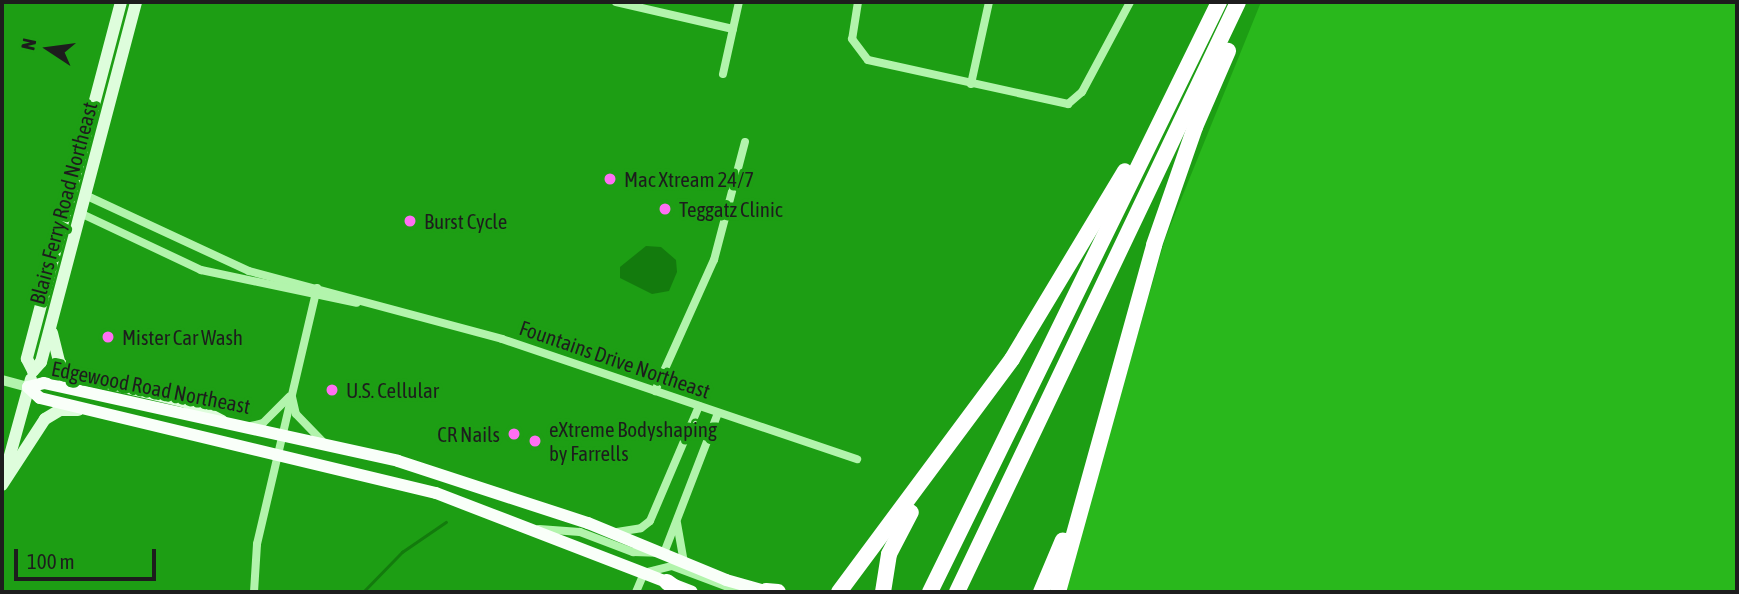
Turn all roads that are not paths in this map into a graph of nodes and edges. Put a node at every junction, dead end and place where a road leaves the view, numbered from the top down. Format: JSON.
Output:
{"nodes":[{"id":1,"x":121,"y":2,"type":"edge"},
{"id":2,"x":136,"y":2,"type":"edge"},
{"id":3,"x":616,"y":2,"type":"edge"},
{"id":4,"x":739,"y":2,"type":"edge"},
{"id":5,"x":858,"y":2,"type":"edge"},
{"id":6,"x":989,"y":2,"type":"edge"},
{"id":7,"x":1130,"y":2,"type":"edge"},
{"id":8,"x":1219,"y":2,"type":"edge"},
{"id":9,"x":1238,"y":2,"type":"edge"},
{"id":10,"x":1248,"y":2,"type":"edge"},
{"id":11,"x":733,"y":29,"type":"junction"},
{"id":12,"x":723,"y":74,"type":"dead end"},
{"id":13,"x":1181,"y":79,"type":"junction"},
{"id":14,"x":971,"y":84,"type":"junction"},
{"id":15,"x":744,"y":142,"type":"dead end"},
{"id":16,"x":85,"y":195,"type":"junction"},
{"id":17,"x":80,"y":213,"type":"junction"},
{"id":18,"x":315,"y":293,"type":"junction"},
{"id":19,"x":55,"y":308,"type":"junction"},
{"id":20,"x":33,"y":370,"type":"junction"},
{"id":21,"x":1118,"y":374,"type":"junction"},
{"id":22,"x":2,"y":380,"type":"edge"},
{"id":23,"x":28,"y":387,"type":"junction"},
{"id":24,"x":655,"y":391,"type":"junction"},
{"id":25,"x":291,"y":394,"type":"junction"},
{"id":26,"x":699,"y":406,"type":"junction"},
{"id":27,"x":718,"y":413,"type":"junction"},
{"id":28,"x":115,"y":416,"type":"junction"},
{"id":29,"x":225,"y":422,"type":"junction"},
{"id":30,"x":251,"y":426,"type":"junction"},
{"id":31,"x":282,"y":433,"type":"junction"},
{"id":32,"x":954,"y":441,"type":"junction"},
{"id":33,"x":323,"y":442,"type":"junction"},
{"id":34,"x":278,"y":454,"type":"junction"},
{"id":35,"x":857,"y":458,"type":"dead end"},
{"id":36,"x":2,"y":484,"type":"edge"},
{"id":37,"x":677,"y":521,"type":"junction"},
{"id":38,"x":536,"y":529,"type":"junction"},
{"id":39,"x":615,"y":533,"type":"junction"},
{"id":40,"x":664,"y":553,"type":"junction"},
{"id":41,"x":684,"y":561,"type":"junction"},
{"id":42,"x":645,"y":573,"type":"junction"},
{"id":43,"x":667,"y":582,"type":"junction"},
{"id":44,"x":254,"y":592,"type":"edge"},
{"id":45,"x":636,"y":592,"type":"edge"},
{"id":46,"x":681,"y":592,"type":"edge"},
{"id":47,"x":692,"y":592,"type":"edge"},
{"id":48,"x":741,"y":592,"type":"edge"},
{"id":49,"x":771,"y":592,"type":"edge"},
{"id":50,"x":839,"y":592,"type":"edge"},
{"id":51,"x":883,"y":592,"type":"edge"},
{"id":52,"x":930,"y":592,"type":"edge"},
{"id":53,"x":957,"y":592,"type":"edge"},
{"id":54,"x":1041,"y":592,"type":"edge"},
{"id":55,"x":1058,"y":592,"type":"edge"}],
"edges":[{"from":1,"to":20,"type":"main road","name":"Blairs Ferry Road Northeast"},
{"from":2,"to":16,"type":"main road","name":"Blairs Ferry Road Northeast"},
{"from":3,"to":11,"type":"street"},
{"from":4,"to":11,"type":"street"},
{"from":5,"to":14,"type":"street"},
{"from":6,"to":14,"type":"street"},
{"from":7,"to":14,"type":"street"},
{"from":8,"to":13,"type":"highway"},
{"from":9,"to":53,"type":"highway"},
{"from":10,"to":21,"type":"highway"},
{"from":11,"to":12,"type":"street"},
{"from":13,"to":32,"type":"highway"},
{"from":13,"to":52,"type":"highway"},
{"from":15,"to":24,"type":"street"},
{"from":16,"to":17,"type":"main road","name":"Blairs Ferry Road Northeast"},
{"from":16,"to":18,"type":"street","name":"Fountains Drive Northeast"},
{"from":17,"to":18,"type":"street","name":"Fountains Drive Northeast"},
{"from":17,"to":19,"type":"main road","name":"Blairs Ferry Road Northeast"},
{"from":18,"to":24,"type":"street","name":"Fountains Drive Northeast"},
{"from":18,"to":25,"type":"street"},
{"from":19,"to":20,"type":"main road","name":"Blairs Ferry Road Northeast"},
{"from":19,"to":29,"type":"main road"},
{"from":20,"to":23,"type":"main road","name":"Blairs Ferry Road Northeast"},
{"from":21,"to":54,"type":"highway"},
{"from":21,"to":55,"type":"highway"},
{"from":22,"to":23,"type":"street"},
{"from":23,"to":28,"type":"main road","name":"Edgewood Road Northeast"},
{"from":23,"to":29,"type":"main road","name":"Edgewood Road Northeast"},
{"from":23,"to":36,"type":"main road","name":"Blairs Ferry Road Northeast"},
{"from":24,"to":26,"type":"street","name":"Fountains Drive Northeast"},
{"from":25,"to":30,"type":"street"},
{"from":25,"to":31,"type":"street"},
{"from":25,"to":33,"type":"street"},
{"from":26,"to":27,"type":"street","name":"Fountains Drive Northeast"},
{"from":26,"to":39,"type":"street"},
{"from":27,"to":35,"type":"street","name":"Fountains Drive Northeast"},
{"from":27,"to":37,"type":"street"},
{"from":28,"to":34,"type":"main road","name":"Edgewood Road Northeast"},
{"from":28,"to":36,"type":"main road"},
{"from":29,"to":30,"type":"main road","name":"Edgewood Road Northeast"},
{"from":30,"to":31,"type":"main road","name":"Edgewood Road Northeast"},
{"from":31,"to":33,"type":"main road","name":"Edgewood Road Northeast"},
{"from":31,"to":34,"type":"street"},
{"from":32,"to":50,"type":"highway"},
{"from":32,"to":51,"type":"highway"},
{"from":33,"to":39,"type":"main road","name":"Edgewood Road Northeast"},
{"from":34,"to":38,"type":"main road","name":"Edgewood Road Northeast"},
{"from":34,"to":44,"type":"street"},
{"from":37,"to":40,"type":"street"},
{"from":37,"to":41,"type":"street"},
{"from":38,"to":40,"type":"street"},
{"from":38,"to":42,"type":"main road","name":"Edgewood Road Northeast"},
{"from":39,"to":40,"type":"main road","name":"Edgewood Road Northeast"},
{"from":40,"to":41,"type":"main road","name":"Edgewood Road Northeast"},
{"from":41,"to":49,"type":"main road","name":"Edgewood Road Northeast"},
{"from":42,"to":43,"type":"main road","name":"Edgewood Road Northeast"},
{"from":42,"to":45,"type":"street"},
{"from":42,"to":48,"type":"street"},
{"from":43,"to":46,"type":"highway"},
{"from":43,"to":47,"type":"main road","name":"Edgewood Road Northeast"}]}
